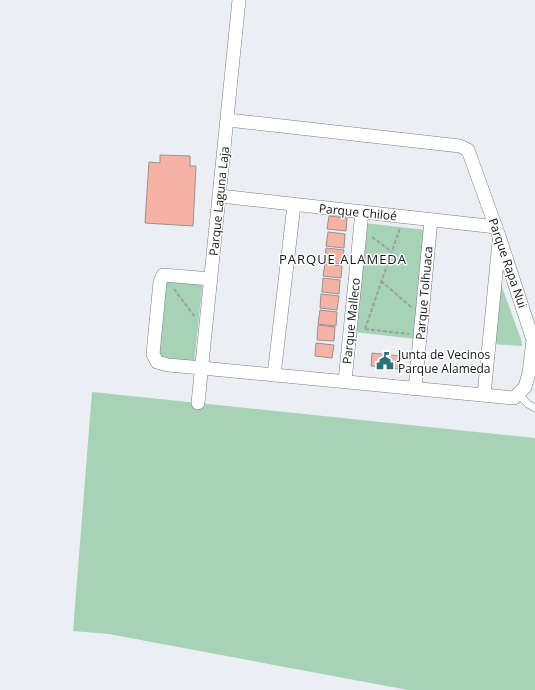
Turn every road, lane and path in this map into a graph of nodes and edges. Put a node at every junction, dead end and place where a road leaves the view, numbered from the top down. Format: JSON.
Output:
{"nodes":[{"id":1,"x":239,"y":0,"type":"edge"},
{"id":2,"x":228,"y":120,"type":"junction"},
{"id":3,"x":220,"y":196,"type":"junction"},
{"id":4,"x":294,"y":204,"type":"junction"},
{"id":5,"x":362,"y":212,"type":"junction"},
{"id":6,"x":404,"y":217,"type":"junction"},
{"id":7,"x":431,"y":220,"type":"junction"},
{"id":8,"x":361,"y":227,"type":"junction"},
{"id":9,"x":498,"y":232,"type":"junction"},
{"id":10,"x":392,"y":252,"type":"junction"},
{"id":11,"x":163,"y":275,"type":"junction"},
{"id":12,"x":211,"y":279,"type":"junction"},
{"id":13,"x":381,"y":281,"type":"junction"},
{"id":14,"x":422,"y":316,"type":"junction"},
{"id":15,"x":196,"y":319,"type":"dead end"},
{"id":16,"x":420,"y":336,"type":"junction"},
{"id":17,"x":202,"y":368,"type":"junction"},
{"id":18,"x":274,"y":375,"type":"junction"},
{"id":19,"x":345,"y":381,"type":"junction"},
{"id":20,"x":415,"y":389,"type":"junction"},
{"id":21,"x":518,"y":394,"type":"junction"},
{"id":22,"x":484,"y":395,"type":"junction"},
{"id":23,"x":198,"y":403,"type":"dead end"},
{"id":24,"x":535,"y":408,"type":"edge"}],
"edges":[{"from":1,"to":2,"type":"street","name":"Parque Laguna Laja"},
{"from":2,"to":3,"type":"street","name":"Parque Laguna Laja"},
{"from":2,"to":9,"type":"street","name":"Parque Rapa Nui"},
{"from":3,"to":4,"type":"street","name":"Parque Chiloé"},
{"from":3,"to":12,"type":"street","name":"Parque Laguna Laja"},
{"from":4,"to":5,"type":"street","name":"Parque Chiloé"},
{"from":4,"to":18,"type":"street"},
{"from":5,"to":6,"type":"street","name":"Parque Chiloé"},
{"from":5,"to":8,"type":"street","name":"Parque Malleco"},
{"from":6,"to":7,"type":"street","name":"Parque Chiloé"},
{"from":6,"to":10,"type":"path"},
{"from":7,"to":9,"type":"street","name":"Parque Chiloé"},
{"from":7,"to":14,"type":"street","name":"Parque Tolhuaca"},
{"from":8,"to":10,"type":"path"},
{"from":8,"to":19,"type":"street","name":"Parque Malleco"},
{"from":9,"to":21,"type":"street","name":"Parque Rapa Nui"},
{"from":9,"to":22,"type":"street"},
{"from":10,"to":13,"type":"path"},
{"from":11,"to":12,"type":"street"},
{"from":11,"to":15,"type":"path"},
{"from":11,"to":17,"type":"street"},
{"from":12,"to":17,"type":"street","name":"Parque Laguna Laja"},
{"from":13,"to":14,"type":"path"},
{"from":13,"to":16,"type":"path"},
{"from":14,"to":16,"type":"street","name":"Parque Tolhuaca"},
{"from":16,"to":20,"type":"street","name":"Parque Tolhuaca"},
{"from":17,"to":18,"type":"street"},
{"from":17,"to":23,"type":"street","name":"Parque Laguna Laja"},
{"from":18,"to":19,"type":"street"},
{"from":19,"to":20,"type":"street"},
{"from":20,"to":22,"type":"street"},
{"from":21,"to":22,"type":"street"},
{"from":21,"to":24,"type":"lane"}]}
